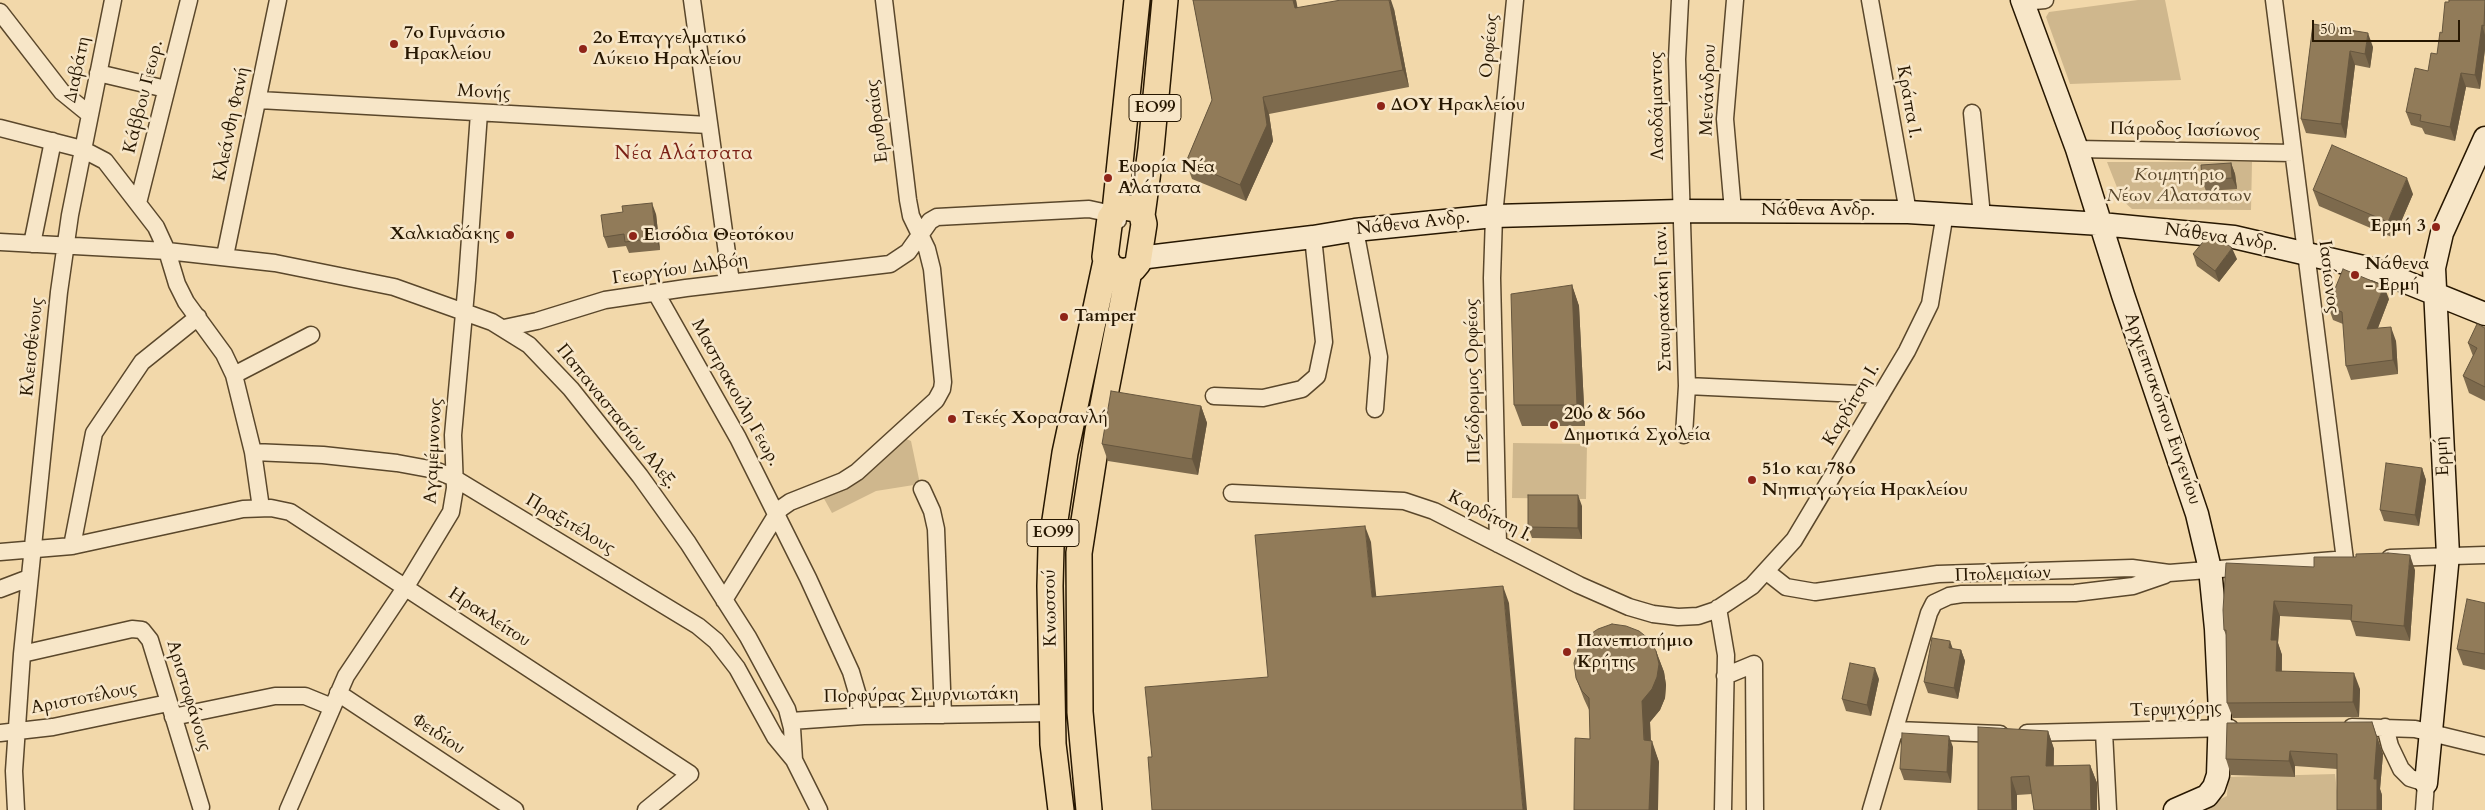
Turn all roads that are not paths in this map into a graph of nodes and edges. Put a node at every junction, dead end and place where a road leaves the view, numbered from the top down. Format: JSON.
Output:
{"nodes":[{"id":1,"x":113,"y":0,"type":"edge"},
{"id":2,"x":189,"y":0,"type":"edge"},
{"id":3,"x":278,"y":0,"type":"edge"},
{"id":4,"x":692,"y":0,"type":"edge"},
{"id":5,"x":884,"y":0,"type":"edge"},
{"id":6,"x":1137,"y":0,"type":"edge"},
{"id":7,"x":1165,"y":0,"type":"edge"},
{"id":8,"x":1515,"y":0,"type":"edge"},
{"id":9,"x":1680,"y":0,"type":"edge"},
{"id":10,"x":1735,"y":0,"type":"edge"},
{"id":11,"x":1870,"y":0,"type":"edge"},
{"id":12,"x":2046,"y":0,"type":"edge"},
{"id":13,"x":2274,"y":0,"type":"edge"},
{"id":14,"x":2023,"y":1,"type":"edge"},
{"id":15,"x":0,"y":12,"type":"edge"},
{"id":16,"x":98,"y":73,"type":"junction"},
{"id":17,"x":166,"y":89,"type":"junction"},
{"id":18,"x":258,"y":100,"type":"junction"},
{"id":19,"x":479,"y":113,"type":"junction"},
{"id":20,"x":1972,"y":113,"type":"dead end"},
{"id":21,"x":89,"y":114,"type":"junction"},
{"id":22,"x":708,"y":124,"type":"junction"},
{"id":23,"x":0,"y":128,"type":"edge"},
{"id":24,"x":2485,"y":138,"type":"edge"},
{"id":25,"x":53,"y":141,"type":"junction"},
{"id":26,"x":82,"y":149,"type":"junction"},
{"id":27,"x":2077,"y":150,"type":"junction"},
{"id":28,"x":2294,"y":153,"type":"junction"},
{"id":29,"x":138,"y":203,"type":"junction"},
{"id":30,"x":1680,"y":211,"type":"junction"},
{"id":31,"x":1733,"y":211,"type":"junction"},
{"id":32,"x":1908,"y":212,"type":"junction"},
{"id":33,"x":1945,"y":213,"type":"junction"},
{"id":34,"x":1122,"y":216,"type":"junction"},
{"id":35,"x":1494,"y":216,"type":"junction"},
{"id":36,"x":1982,"y":216,"type":"junction"},
{"id":37,"x":2101,"y":224,"type":"junction"},
{"id":38,"x":1355,"y":230,"type":"junction"},
{"id":39,"x":920,"y":235,"type":"junction"},
{"id":40,"x":1313,"y":237,"type":"junction"},
{"id":41,"x":0,"y":242,"type":"edge"},
{"id":42,"x":32,"y":244,"type":"junction"},
{"id":43,"x":66,"y":245,"type":"junction"},
{"id":44,"x":168,"y":251,"type":"junction"},
{"id":45,"x":2304,"y":251,"type":"junction"},
{"id":46,"x":225,"y":256,"type":"junction"},
{"id":47,"x":1106,"y":261,"type":"junction"},
{"id":48,"x":1134,"y":265,"type":"junction"},
{"id":49,"x":731,"y":282,"type":"junction"},
{"id":50,"x":656,"y":293,"type":"junction"},
{"id":51,"x":2434,"y":294,"type":"junction"},
{"id":52,"x":464,"y":311,"type":"junction"},
{"id":53,"x":2485,"y":314,"type":"edge"},
{"id":54,"x":198,"y":317,"type":"junction"},
{"id":55,"x":504,"y":328,"type":"junction"},
{"id":56,"x":311,"y":335,"type":"dead end"},
{"id":57,"x":234,"y":375,"type":"junction"},
{"id":58,"x":1687,"y":386,"type":"junction"},
{"id":59,"x":1881,"y":395,"type":"junction"},
{"id":60,"x":1214,"y":396,"type":"dead end"},
{"id":61,"x":1376,"y":409,"type":"dead end"},
{"id":62,"x":1684,"y":435,"type":"dead end"},
{"id":63,"x":253,"y":452,"type":"junction"},
{"id":64,"x":454,"y":478,"type":"junction"},
{"id":65,"x":922,"y":489,"type":"dead end"},
{"id":66,"x":1232,"y":493,"type":"dead end"},
{"id":67,"x":261,"y":508,"type":"junction"},
{"id":68,"x":777,"y":514,"type":"junction"},
{"id":69,"x":1498,"y":544,"type":"junction"},
{"id":70,"x":72,"y":546,"type":"junction"},
{"id":71,"x":32,"y":551,"type":"junction"},
{"id":72,"x":0,"y":552,"type":"edge"},
{"id":73,"x":2448,"y":555,"type":"junction"},
{"id":74,"x":2485,"y":555,"type":"edge"},
{"id":75,"x":2345,"y":560,"type":"junction"},
{"id":76,"x":2210,"y":569,"type":"junction"},
{"id":77,"x":1767,"y":572,"type":"junction"},
{"id":78,"x":1938,"y":574,"type":"junction"},
{"id":79,"x":2170,"y":574,"type":"junction"},
{"id":80,"x":29,"y":578,"type":"junction"},
{"id":81,"x":405,"y":588,"type":"junction"},
{"id":82,"x":0,"y":589,"type":"edge"},
{"id":83,"x":1944,"y":598,"type":"junction"},
{"id":84,"x":724,"y":600,"type":"junction"},
{"id":85,"x":1718,"y":608,"type":"junction"},
{"id":86,"x":22,"y":654,"type":"junction"},
{"id":87,"x":1725,"y":676,"type":"junction"},
{"id":88,"x":335,"y":700,"type":"junction"},
{"id":89,"x":170,"y":710,"type":"junction"},
{"id":90,"x":1053,"y":713,"type":"junction"},
{"id":91,"x":943,"y":715,"type":"junction"},
{"id":92,"x":864,"y":716,"type":"junction"},
{"id":93,"x":791,"y":721,"type":"junction"},
{"id":94,"x":2385,"y":727,"type":"junction"},
{"id":95,"x":2220,"y":728,"type":"junction"},
{"id":96,"x":2249,"y":728,"type":"edge"},
{"id":97,"x":2336,"y":728,"type":"edge"},
{"id":98,"x":1896,"y":730,"type":"junction"},
{"id":99,"x":2104,"y":732,"type":"junction"},
{"id":100,"x":2431,"y":732,"type":"junction"},
{"id":101,"x":8,"y":733,"type":"edge"},
{"id":102,"x":2485,"y":746,"type":"edge"},
{"id":103,"x":794,"y":760,"type":"junction"},
{"id":104,"x":2426,"y":783,"type":"junction"},
{"id":105,"x":201,"y":807,"type":"dead end"},
{"id":106,"x":16,"y":810,"type":"edge"},
{"id":107,"x":288,"y":810,"type":"edge"},
{"id":108,"x":515,"y":810,"type":"edge"},
{"id":109,"x":646,"y":810,"type":"edge"},
{"id":110,"x":819,"y":810,"type":"edge"},
{"id":111,"x":1061,"y":810,"type":"edge"},
{"id":112,"x":1089,"y":810,"type":"edge"},
{"id":113,"x":1723,"y":810,"type":"edge"},
{"id":114,"x":1755,"y":810,"type":"edge"},
{"id":115,"x":1871,"y":810,"type":"edge"},
{"id":116,"x":2108,"y":810,"type":"edge"},
{"id":117,"x":2175,"y":810,"type":"edge"},
{"id":118,"x":2424,"y":810,"type":"edge"}],
"edges":[{"from":1,"to":16,"type":"street","name":"Διαβάτη"},
{"from":2,"to":17,"type":"street","name":"Κάββου Γεωρ."},
{"from":3,"to":18,"type":"street","name":"Κλεάνθη Φανή"},
{"from":4,"to":22,"type":"street"},
{"from":5,"to":39,"type":"street","name":"Ερυθραίας"},
{"from":6,"to":34,"type":"main road","number":"ΕΟ99"},
{"from":7,"to":34,"type":"main road","number":"ΕΟ99"},
{"from":8,"to":35,"type":"street","name":"Ορφέως"},
{"from":9,"to":30,"type":"street","name":"Λαοδάμαντος"},
{"from":10,"to":31,"type":"street","name":"Μενάνδρου"},
{"from":11,"to":32,"type":"street","name":"Κράπα Ι."},
{"from":12,"to":14,"type":"street"},
{"from":13,"to":28,"type":"street","name":"Ιασίωνος"},
{"from":14,"to":27,"type":"street","name":"Αρχιεπισκόπου Ευγενίου"},
{"from":15,"to":21,"type":"street"},
{"from":16,"to":17,"type":"street"},
{"from":16,"to":21,"type":"street","name":"Διαβάτη"},
{"from":17,"to":29,"type":"street","name":"Κάββου Γεωρ."},
{"from":18,"to":19,"type":"street","name":"Μονής"},
{"from":18,"to":46,"type":"street","name":"Κλεάνθη Φανή"},
{"from":19,"to":22,"type":"street","name":"Μονής"},
{"from":19,"to":52,"type":"street","name":"Αγαμέμνονος"},
{"from":20,"to":36,"type":"street"},
{"from":21,"to":26,"type":"street","name":"Διαβάτη"},
{"from":22,"to":49,"type":"street"},
{"from":23,"to":25,"type":"street"},
{"from":24,"to":51,"type":"street","name":"Ερμή"},
{"from":25,"to":26,"type":"street"},
{"from":25,"to":42,"type":"street"},
{"from":26,"to":29,"type":"street"},
{"from":26,"to":43,"type":"street","name":"Κλεισθένους"},
{"from":27,"to":28,"type":"street","name":"Πάροδος Ιασίωνος"},
{"from":27,"to":37,"type":"street","name":"Αρχιεπισκόπου Ευγενίου"},
{"from":28,"to":45,"type":"street","name":"Ιασίωνος"},
{"from":29,"to":44,"type":"street"},
{"from":30,"to":31,"type":"street","name":"Νάθενα Ανδρ."},
{"from":30,"to":35,"type":"street","name":"Νάθενα Ανδρ."},
{"from":30,"to":58,"type":"street","name":"Σταυρακάκη Γιαν."},
{"from":31,"to":32,"type":"street","name":"Νάθενα Ανδρ."},
{"from":32,"to":33,"type":"street","name":"Νάθενα Ανδρ."},
{"from":33,"to":36,"type":"street","name":"Νάθενα Ανδρ."},
{"from":33,"to":59,"type":"street","name":"Καρδίτση Ι."},
{"from":34,"to":39,"type":"street","name":"Γεωργίου Διλβόη"},
{"from":34,"to":47,"type":"main road","number":"ΕΟ99"},
{"from":34,"to":48,"type":"main road","number":"ΕΟ99"},
{"from":35,"to":38,"type":"street","name":"Νάθενα Ανδρ."},
{"from":35,"to":69,"type":"street","name":"Πεζόδρομος Ορφέως"},
{"from":36,"to":37,"type":"street","name":"Νάθενα Ανδρ."},
{"from":37,"to":45,"type":"street","name":"Νάθενα Ανδρ."},
{"from":37,"to":76,"type":"street","name":"Αρχιεπισκόπου Ευγενίου"},
{"from":38,"to":40,"type":"street","name":"Νάθενα Ανδρ."},
{"from":38,"to":61,"type":"street"},
{"from":39,"to":49,"type":"street","name":"Γεωργίου Διλβόη"},
{"from":39,"to":68,"type":"street"},
{"from":40,"to":48,"type":"street","name":"Νάθενα Ανδρ."},
{"from":40,"to":60,"type":"street"},
{"from":41,"to":42,"type":"street","name":"Παπαναστασίου Αλεξ."},
{"from":42,"to":43,"type":"street","name":"Παπαναστασίου Αλεξ."},
{"from":43,"to":44,"type":"street","name":"Παπαναστασίου Αλεξ."},
{"from":43,"to":71,"type":"street","name":"Κλεισθένους"},
{"from":44,"to":46,"type":"street","name":"Παπαναστασίου Αλεξ."},
{"from":44,"to":54,"type":"street"},
{"from":45,"to":51,"type":"street","name":"Νάθενα Ανδρ."},
{"from":45,"to":75,"type":"street","name":"Ιασίωνος"},
{"from":46,"to":52,"type":"street","name":"Παπαναστασίου Αλεξ."},
{"from":47,"to":48,"type":"main road"},
{"from":47,"to":90,"type":"main road","name":"Κνωσσού","number":"ΕΟ99"},
{"from":48,"to":112,"type":"main road","name":"Κνωσσού","number":"ΕΟ99"},
{"from":49,"to":50,"type":"street","name":"Γεωργίου Διλβόη"},
{"from":50,"to":55,"type":"street","name":"Γεωργίου Διλβόη"},
{"from":50,"to":68,"type":"street","name":"Μαστρακούλη Γεωρ."},
{"from":51,"to":53,"type":"street","name":"Νάθενα Ανδρ."},
{"from":51,"to":73,"type":"street","name":"Ερμή"},
{"from":52,"to":55,"type":"street","name":"Παπαναστασίου Αλεξ."},
{"from":52,"to":64,"type":"street","name":"Αγαμέμνονος"},
{"from":54,"to":57,"type":"street"},
{"from":54,"to":70,"type":"street"},
{"from":55,"to":84,"type":"street","name":"Παπαναστασίου Αλεξ."},
{"from":56,"to":57,"type":"street"},
{"from":57,"to":63,"type":"street"},
{"from":58,"to":59,"type":"street","name":"Σταυρακάκη Γιαν."},
{"from":58,"to":62,"type":"street","name":"Σταυρακάκη Γιαν."},
{"from":59,"to":77,"type":"street","name":"Καρδίτση Ι."},
{"from":63,"to":64,"type":"street","name":"Πραξιτέλους"},
{"from":63,"to":67,"type":"street"},
{"from":64,"to":81,"type":"street","name":"Αγαμέμνονος"},
{"from":64,"to":103,"type":"street","name":"Πραξιτέλους"},
{"from":65,"to":91,"type":"street"},
{"from":66,"to":69,"type":"street","name":"Καρδίτση Ι."},
{"from":67,"to":70,"type":"street"},
{"from":67,"to":81,"type":"street","name":"Ηρακλείτου"},
{"from":68,"to":84,"type":"street"},
{"from":68,"to":92,"type":"street","name":"Μαστρακούλη Γεωρ."},
{"from":69,"to":85,"type":"street","name":"Καρδίτση Ι."},
{"from":70,"to":71,"type":"street"},
{"from":71,"to":72,"type":"street"},
{"from":71,"to":80,"type":"street","name":"Κλεισθένους"},
{"from":73,"to":74,"type":"street","name":"Πτολεμαίων"},
{"from":73,"to":75,"type":"street","name":"Πτολεμαίων"},
{"from":73,"to":100,"type":"street","name":"Ερμή"},
{"from":75,"to":76,"type":"street","name":"Πτολεμαίων"},
{"from":76,"to":79,"type":"street","name":"Πτολεμαίων"},
{"from":76,"to":95,"type":"street","name":"Αρχιεπισκόπου Ευγενίου"},
{"from":77,"to":78,"type":"street","name":"Πτολεμαίων"},
{"from":77,"to":85,"type":"street","name":"Καρδίτση Ι."},
{"from":78,"to":79,"type":"street","name":"Πτολεμαίων"},
{"from":78,"to":83,"type":"street"},
{"from":79,"to":83,"type":"street","name":"Πτολεμαίων"},
{"from":80,"to":82,"type":"street"},
{"from":80,"to":86,"type":"street","name":"Κλεισθένους"},
{"from":81,"to":88,"type":"street","name":"Αγαμέμνονος"},
{"from":81,"to":109,"type":"street","name":"Ηρακλείτου"},
{"from":83,"to":98,"type":"street","name":"Πτολεμαίων"},
{"from":84,"to":93,"type":"street","name":"Παπαναστασίου Αλεξ."},
{"from":85,"to":87,"type":"street"},
{"from":86,"to":89,"type":"street","name":"Αριστοφάνους"},
{"from":86,"to":101,"type":"street","name":"Κλεισθένους"},
{"from":87,"to":113,"type":"street"},
{"from":87,"to":114,"type":"street"},
{"from":88,"to":89,"type":"street","name":"Αριστοτέλους"},
{"from":88,"to":107,"type":"street","name":"Αγαμέμνονος"},
{"from":88,"to":108,"type":"street","name":"Φειδίου"},
{"from":89,"to":101,"type":"street","name":"Αριστοτέλους"},
{"from":89,"to":105,"type":"street","name":"Αριστοφάνους"},
{"from":90,"to":91,"type":"street","name":"Πορφύρας Σμυρνιωτάκη"},
{"from":90,"to":111,"type":"main road","name":"Κνωσσού","number":"ΕΟ99"},
{"from":91,"to":92,"type":"street","name":"Πορφύρας Σμυρνιωτάκη"},
{"from":92,"to":93,"type":"street","name":"Πορφύρας Σμυρνιωτάκη"},
{"from":93,"to":103,"type":"street","name":"Παπαναστασίου Αλεξ."},
{"from":94,"to":97,"type":"street"},
{"from":94,"to":100,"type":"street"},
{"from":94,"to":104,"type":"street"},
{"from":95,"to":96,"type":"street","name":"Τερψιχόρης"},
{"from":95,"to":99,"type":"street","name":"Τερψιχόρης"},
{"from":95,"to":117,"type":"street","name":"Αρχιεπισκόπου Ευγενίου"},
{"from":98,"to":99,"type":"street","name":"Τερψιχόρης"},
{"from":98,"to":115,"type":"street","name":"Πτολεμαίων"},
{"from":99,"to":116,"type":"street"},
{"from":100,"to":102,"type":"street"},
{"from":100,"to":104,"type":"street","name":"Ερμή"},
{"from":101,"to":106,"type":"street","name":"Κλεισθένους"},
{"from":103,"to":110,"type":"street","name":"Παπαναστασίου Αλεξ."},
{"from":104,"to":118,"type":"street"}]}
